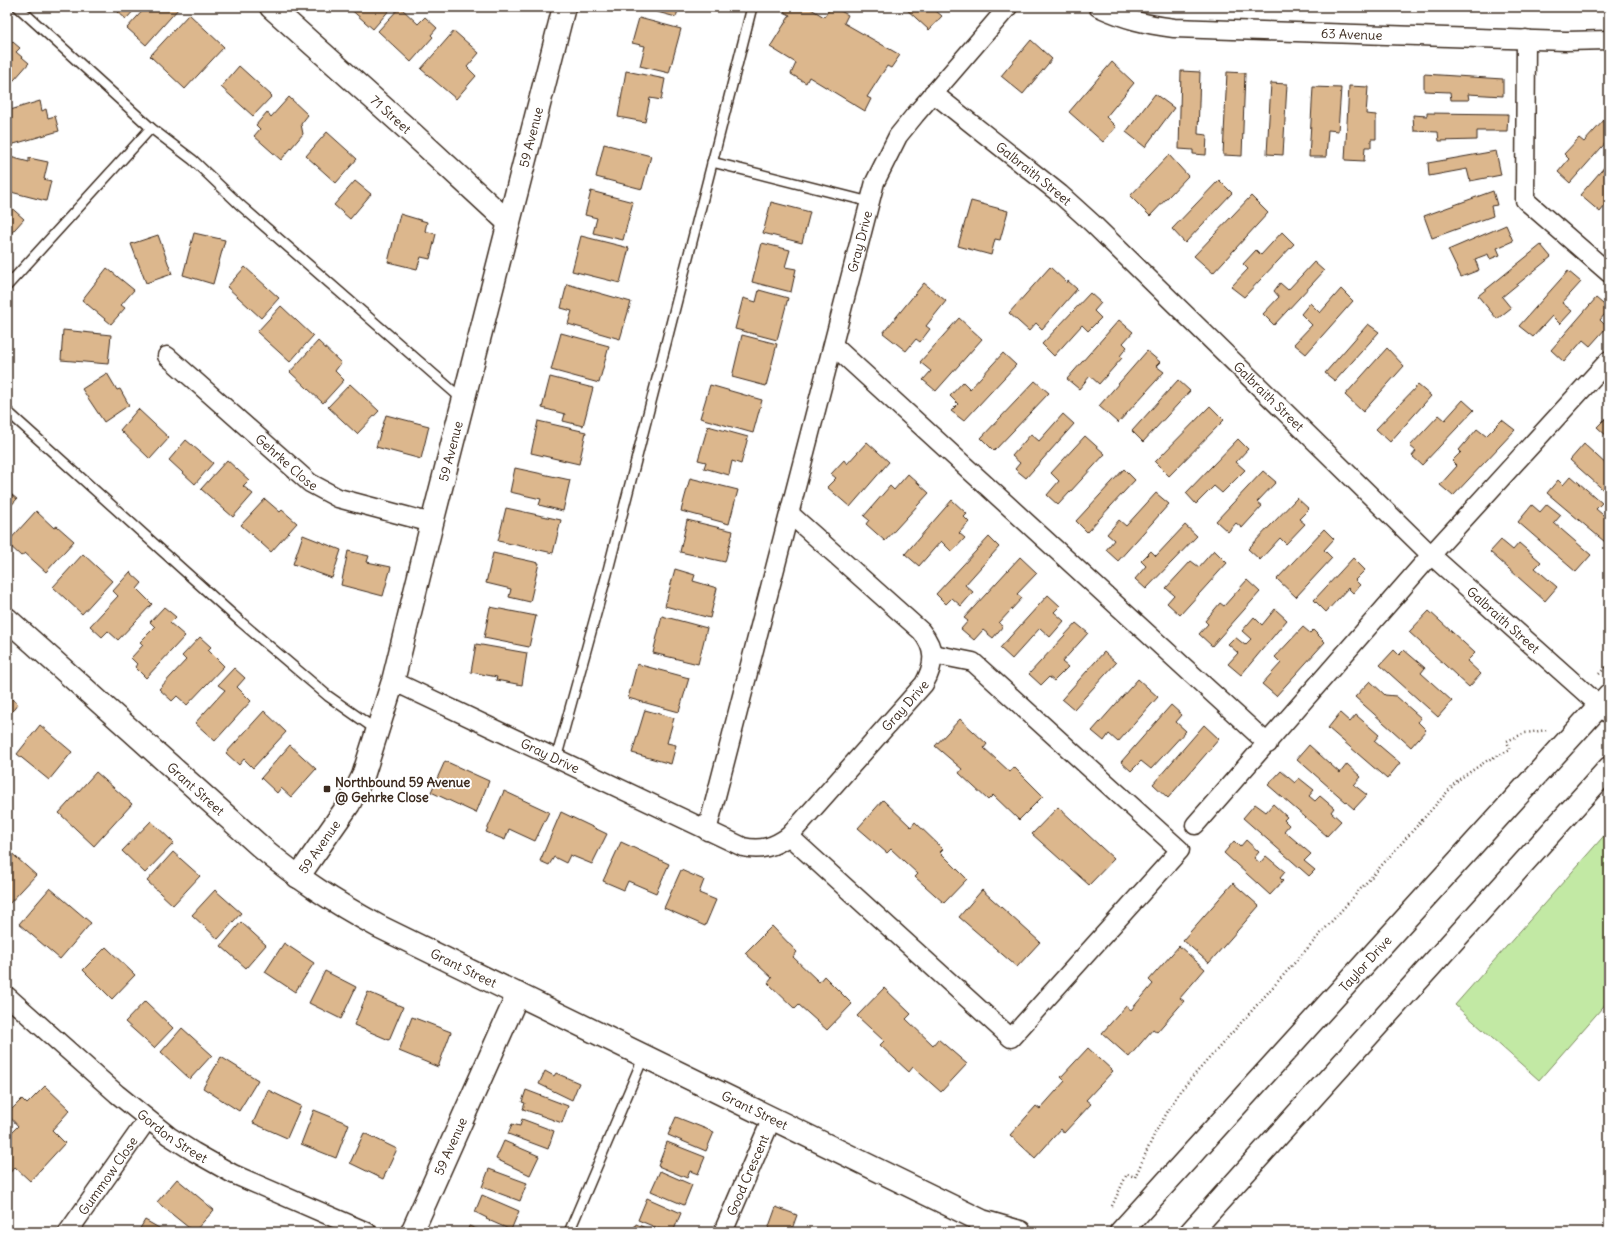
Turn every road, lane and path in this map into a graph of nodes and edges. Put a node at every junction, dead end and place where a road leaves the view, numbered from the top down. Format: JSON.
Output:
{"nodes":[{"id":1,"x":18,"y":7,"type":"edge"},
{"id":2,"x":271,"y":7,"type":"edge"},
{"id":3,"x":564,"y":7,"type":"edge"},
{"id":4,"x":752,"y":7,"type":"edge"},
{"id":5,"x":1008,"y":7,"type":"edge"},
{"id":6,"x":1098,"y":7,"type":"edge"},
{"id":7,"x":1526,"y":39,"type":"junction"},
{"id":8,"x":1609,"y":40,"type":"edge"},
{"id":9,"x":934,"y":93,"type":"junction"},
{"id":10,"x":151,"y":128,"type":"junction"},
{"id":11,"x":712,"y":162,"type":"junction"},
{"id":12,"x":870,"y":202,"type":"junction"},
{"id":13,"x":509,"y":223,"type":"junction"},
{"id":14,"x":1609,"y":273,"type":"edge"},
{"id":15,"x":7,"y":286,"type":"edge"},
{"id":16,"x":834,"y":346,"type":"junction"},
{"id":17,"x":167,"y":356,"type":"dead end"},
{"id":18,"x":1609,"y":360,"type":"edge"},
{"id":19,"x":464,"y":400,"type":"junction"},
{"id":20,"x":7,"y":411,"type":"edge"},
{"id":21,"x":790,"y":514,"type":"junction"},
{"id":22,"x":432,"y":523,"type":"junction"},
{"id":23,"x":1431,"y":555,"type":"junction"},
{"id":24,"x":7,"y":619,"type":"edge"},
{"id":25,"x":933,"y":654,"type":"junction"},
{"id":26,"x":393,"y":681,"type":"junction"},
{"id":27,"x":1606,"y":705,"type":"edge"},
{"id":28,"x":1547,"y":730,"type":"dead end"},
{"id":29,"x":378,"y":731,"type":"junction"},
{"id":30,"x":1268,"y":744,"type":"junction"},
{"id":31,"x":556,"y":759,"type":"junction"},
{"id":32,"x":1609,"y":768,"type":"edge"},
{"id":33,"x":1195,"y":826,"type":"dead end"},
{"id":34,"x":707,"y":831,"type":"junction"},
{"id":35,"x":788,"y":836,"type":"junction"},
{"id":36,"x":298,"y":877,"type":"junction"},
{"id":37,"x":518,"y":994,"type":"junction"},
{"id":38,"x":7,"y":996,"type":"edge"},
{"id":39,"x":644,"y":1056,"type":"junction"},
{"id":40,"x":772,"y":1118,"type":"junction"},
{"id":41,"x":147,"y":1120,"type":"junction"},
{"id":42,"x":1110,"y":1211,"type":"dead end"},
{"id":43,"x":989,"y":1227,"type":"edge"},
{"id":44,"x":68,"y":1232,"type":"edge"},
{"id":45,"x":367,"y":1232,"type":"edge"},
{"id":46,"x":412,"y":1232,"type":"edge"},
{"id":47,"x":569,"y":1232,"type":"edge"},
{"id":48,"x":723,"y":1232,"type":"edge"},
{"id":49,"x":1020,"y":1232,"type":"edge"},
{"id":50,"x":1121,"y":1232,"type":"edge"},
{"id":51,"x":1191,"y":1232,"type":"edge"}],
"edges":[{"from":1,"to":10,"type":"lane"},
{"from":2,"to":13,"type":"street","name":"71 Street"},
{"from":3,"to":13,"type":"street","name":"59 Avenue"},
{"from":4,"to":11,"type":"lane"},
{"from":5,"to":9,"type":"street","name":"Gray Drive"},
{"from":6,"to":7,"type":"street","name":"63 Avenue"},
{"from":7,"to":8,"type":"street","name":"63 Avenue"},
{"from":7,"to":14,"type":"street"},
{"from":9,"to":12,"type":"street","name":"Gray Drive"},
{"from":9,"to":23,"type":"street","name":"Galbraith Street"},
{"from":10,"to":15,"type":"lane"},
{"from":10,"to":19,"type":"lane"},
{"from":11,"to":12,"type":"lane"},
{"from":11,"to":31,"type":"lane"},
{"from":12,"to":16,"type":"street","name":"Gray Drive"},
{"from":13,"to":19,"type":"street","name":"59 Avenue"},
{"from":16,"to":21,"type":"street","name":"Gray Drive"},
{"from":16,"to":30,"type":"street"},
{"from":17,"to":22,"type":"street","name":"Gehrke Close"},
{"from":18,"to":23,"type":"street"},
{"from":19,"to":22,"type":"street","name":"59 Avenue"},
{"from":20,"to":29,"type":"lane"},
{"from":21,"to":25,"type":"street"},
{"from":21,"to":34,"type":"street","name":"Gray Drive"},
{"from":22,"to":26,"type":"street","name":"59 Avenue"},
{"from":23,"to":27,"type":"street","name":"Galbraith Street"},
{"from":23,"to":30,"type":"street"},
{"from":24,"to":36,"type":"street","name":"Grant Street"},
{"from":25,"to":35,"type":"street","name":"Gray Drive"},
{"from":25,"to":35,"type":"street"},
{"from":26,"to":29,"type":"street","name":"59 Avenue"},
{"from":26,"to":31,"type":"street","name":"Gray Drive"},
{"from":27,"to":50,"type":"street","name":"Taylor Drive"},
{"from":28,"to":42,"type":"path"},
{"from":29,"to":36,"type":"street","name":"59 Avenue"},
{"from":30,"to":33,"type":"street"},
{"from":31,"to":34,"type":"street","name":"Gray Drive"},
{"from":32,"to":51,"type":"street"},
{"from":34,"to":35,"type":"street","name":"Gray Drive"},
{"from":36,"to":37,"type":"street","name":"Grant Street"},
{"from":37,"to":39,"type":"street","name":"Grant Street"},
{"from":37,"to":46,"type":"street","name":"59 Avenue"},
{"from":38,"to":41,"type":"street","name":"Gordon Street"},
{"from":39,"to":40,"type":"street","name":"Grant Street"},
{"from":39,"to":47,"type":"lane"},
{"from":40,"to":43,"type":"street","name":"Grant Street"},
{"from":40,"to":48,"type":"street","name":"Good Crescent"},
{"from":41,"to":44,"type":"street","name":"Gummow Close"},
{"from":41,"to":45,"type":"street","name":"Gordon Street"},
{"from":43,"to":49,"type":"street","name":"Grant Street"}]}
